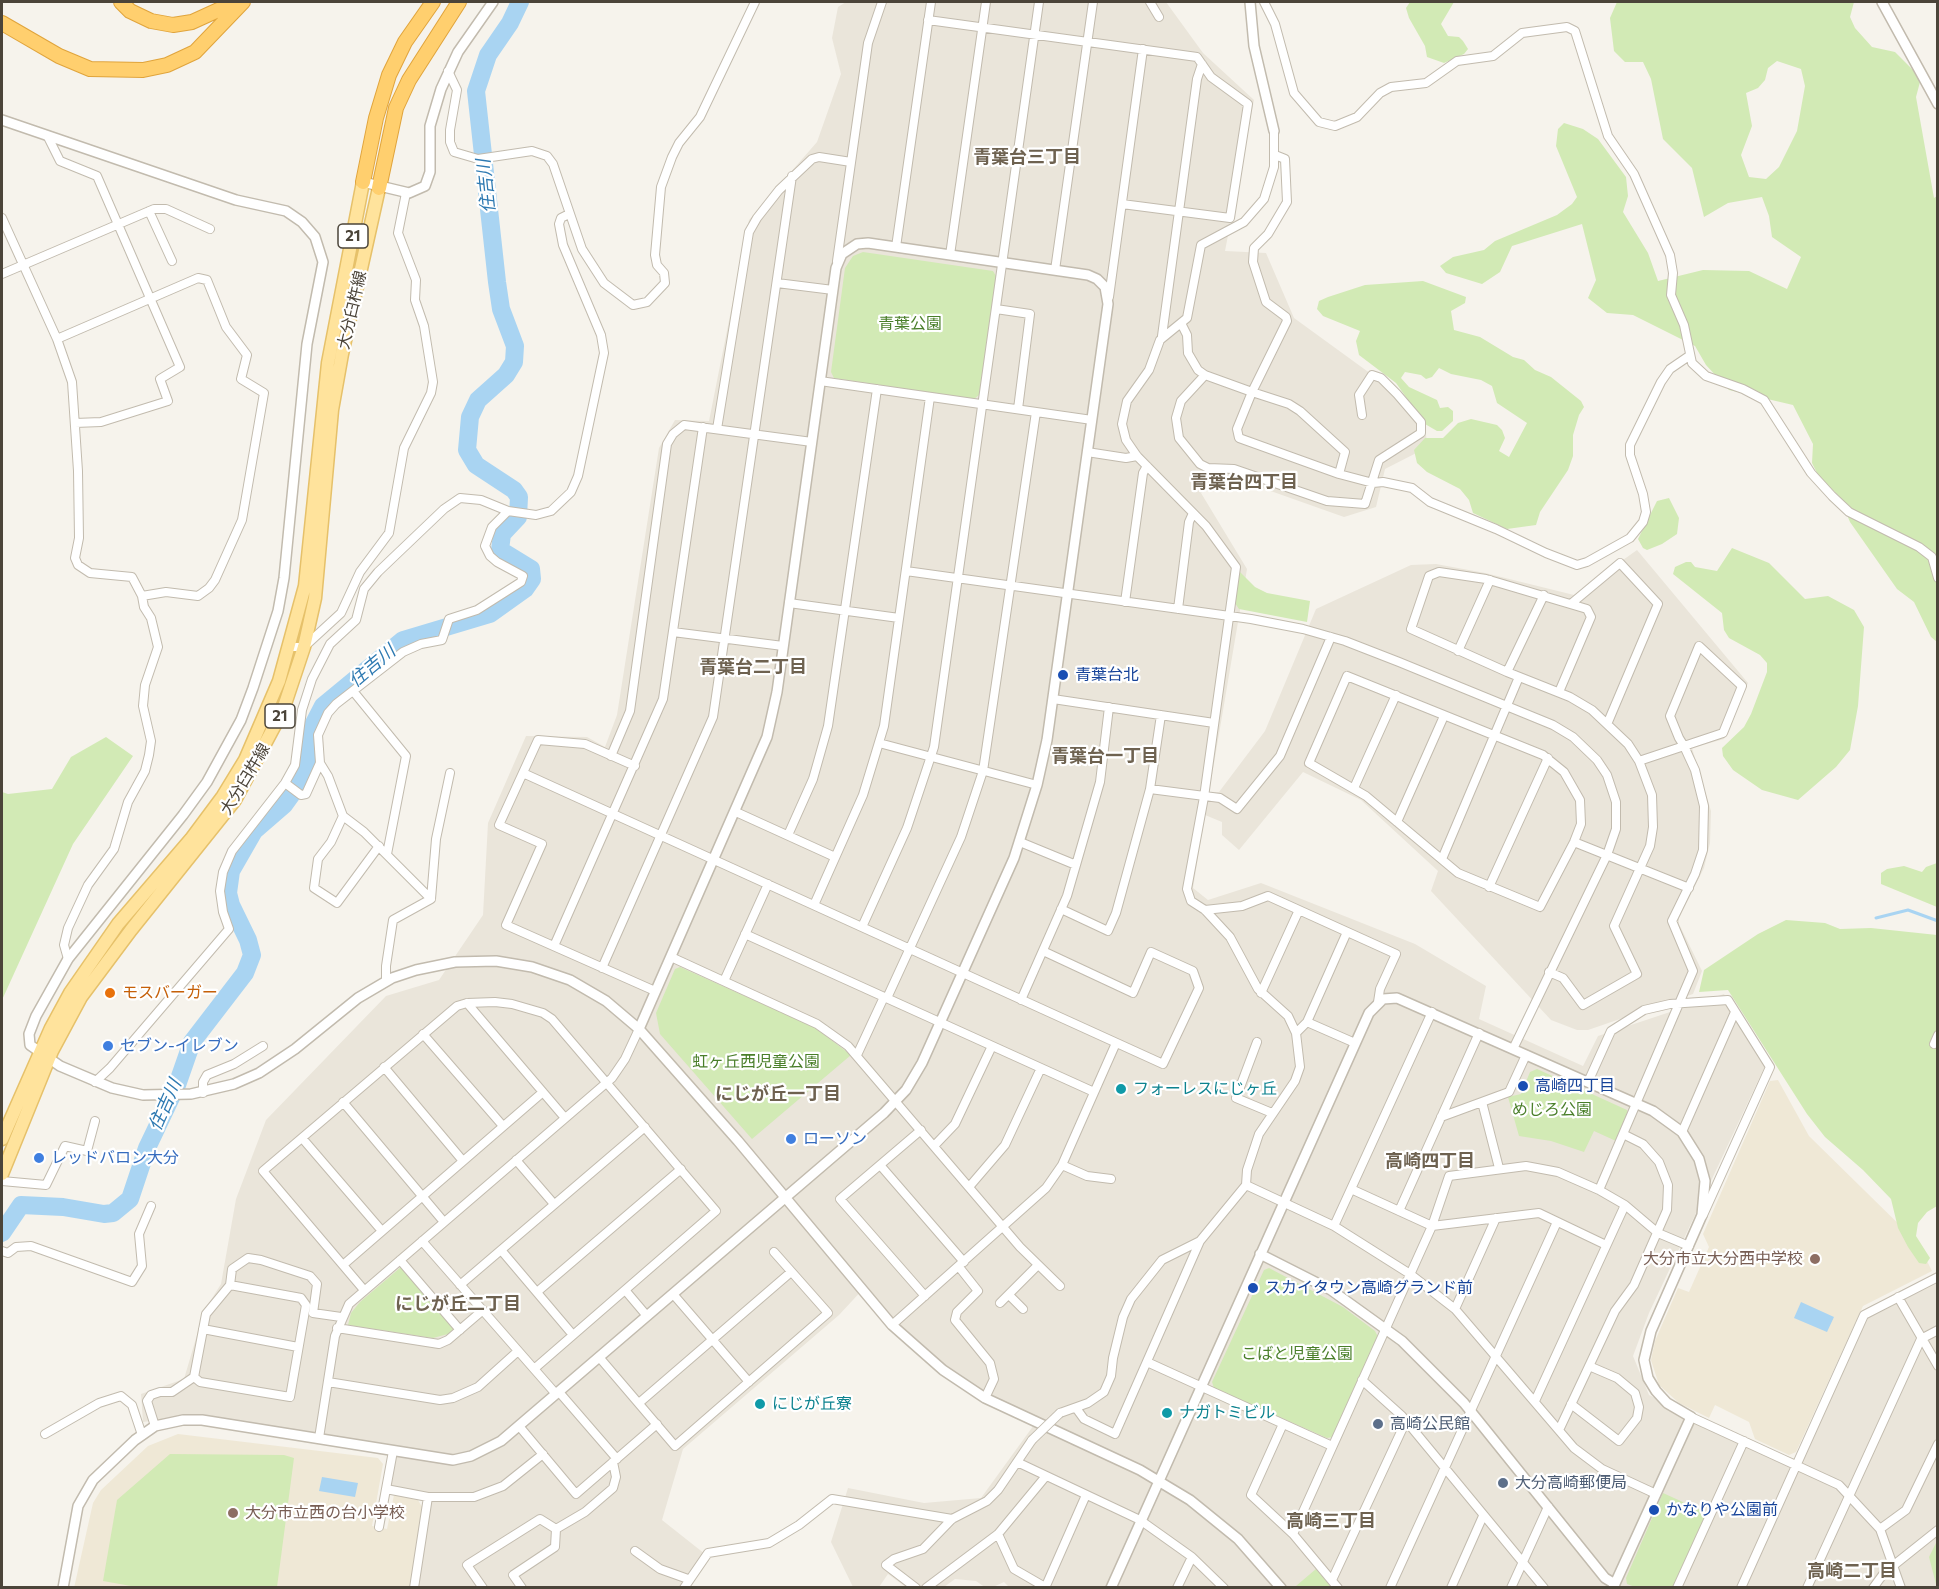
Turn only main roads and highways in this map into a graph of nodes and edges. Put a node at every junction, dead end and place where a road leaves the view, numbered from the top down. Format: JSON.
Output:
{"nodes":[{"id":1,"x":122,"y":2,"type":"edge"},
{"id":2,"x":236,"y":2,"type":"edge"},
{"id":3,"x":243,"y":2,"type":"edge"},
{"id":4,"x":433,"y":2,"type":"edge"},
{"id":5,"x":459,"y":2,"type":"edge"},
{"id":6,"x":2,"y":23,"type":"edge"},
{"id":7,"x":363,"y":182,"type":"joint"},
{"id":8,"x":379,"y":188,"type":"joint"},
{"id":9,"x":44,"y":1057,"type":"junction"},
{"id":10,"x":2,"y":1139,"type":"edge"},
{"id":11,"x":2,"y":1174,"type":"edge"}],
"edges":[{"from":1,"to":2,"type":"highway"},
{"from":3,"to":6,"type":"highway"},
{"from":4,"to":7,"type":"highway"},
{"from":5,"to":8,"type":"highway"},
{"from":7,"to":9,"type":"main road","name":"大分臼杵線","number":"21"},
{"from":8,"to":9,"type":"main road","name":"大分臼杵線","number":"21"},
{"from":9,"to":10,"type":"main road","name":"大分臼杵線","number":"21"},
{"from":9,"to":11,"type":"main road","name":"大分臼杵線","number":"21"}]}
